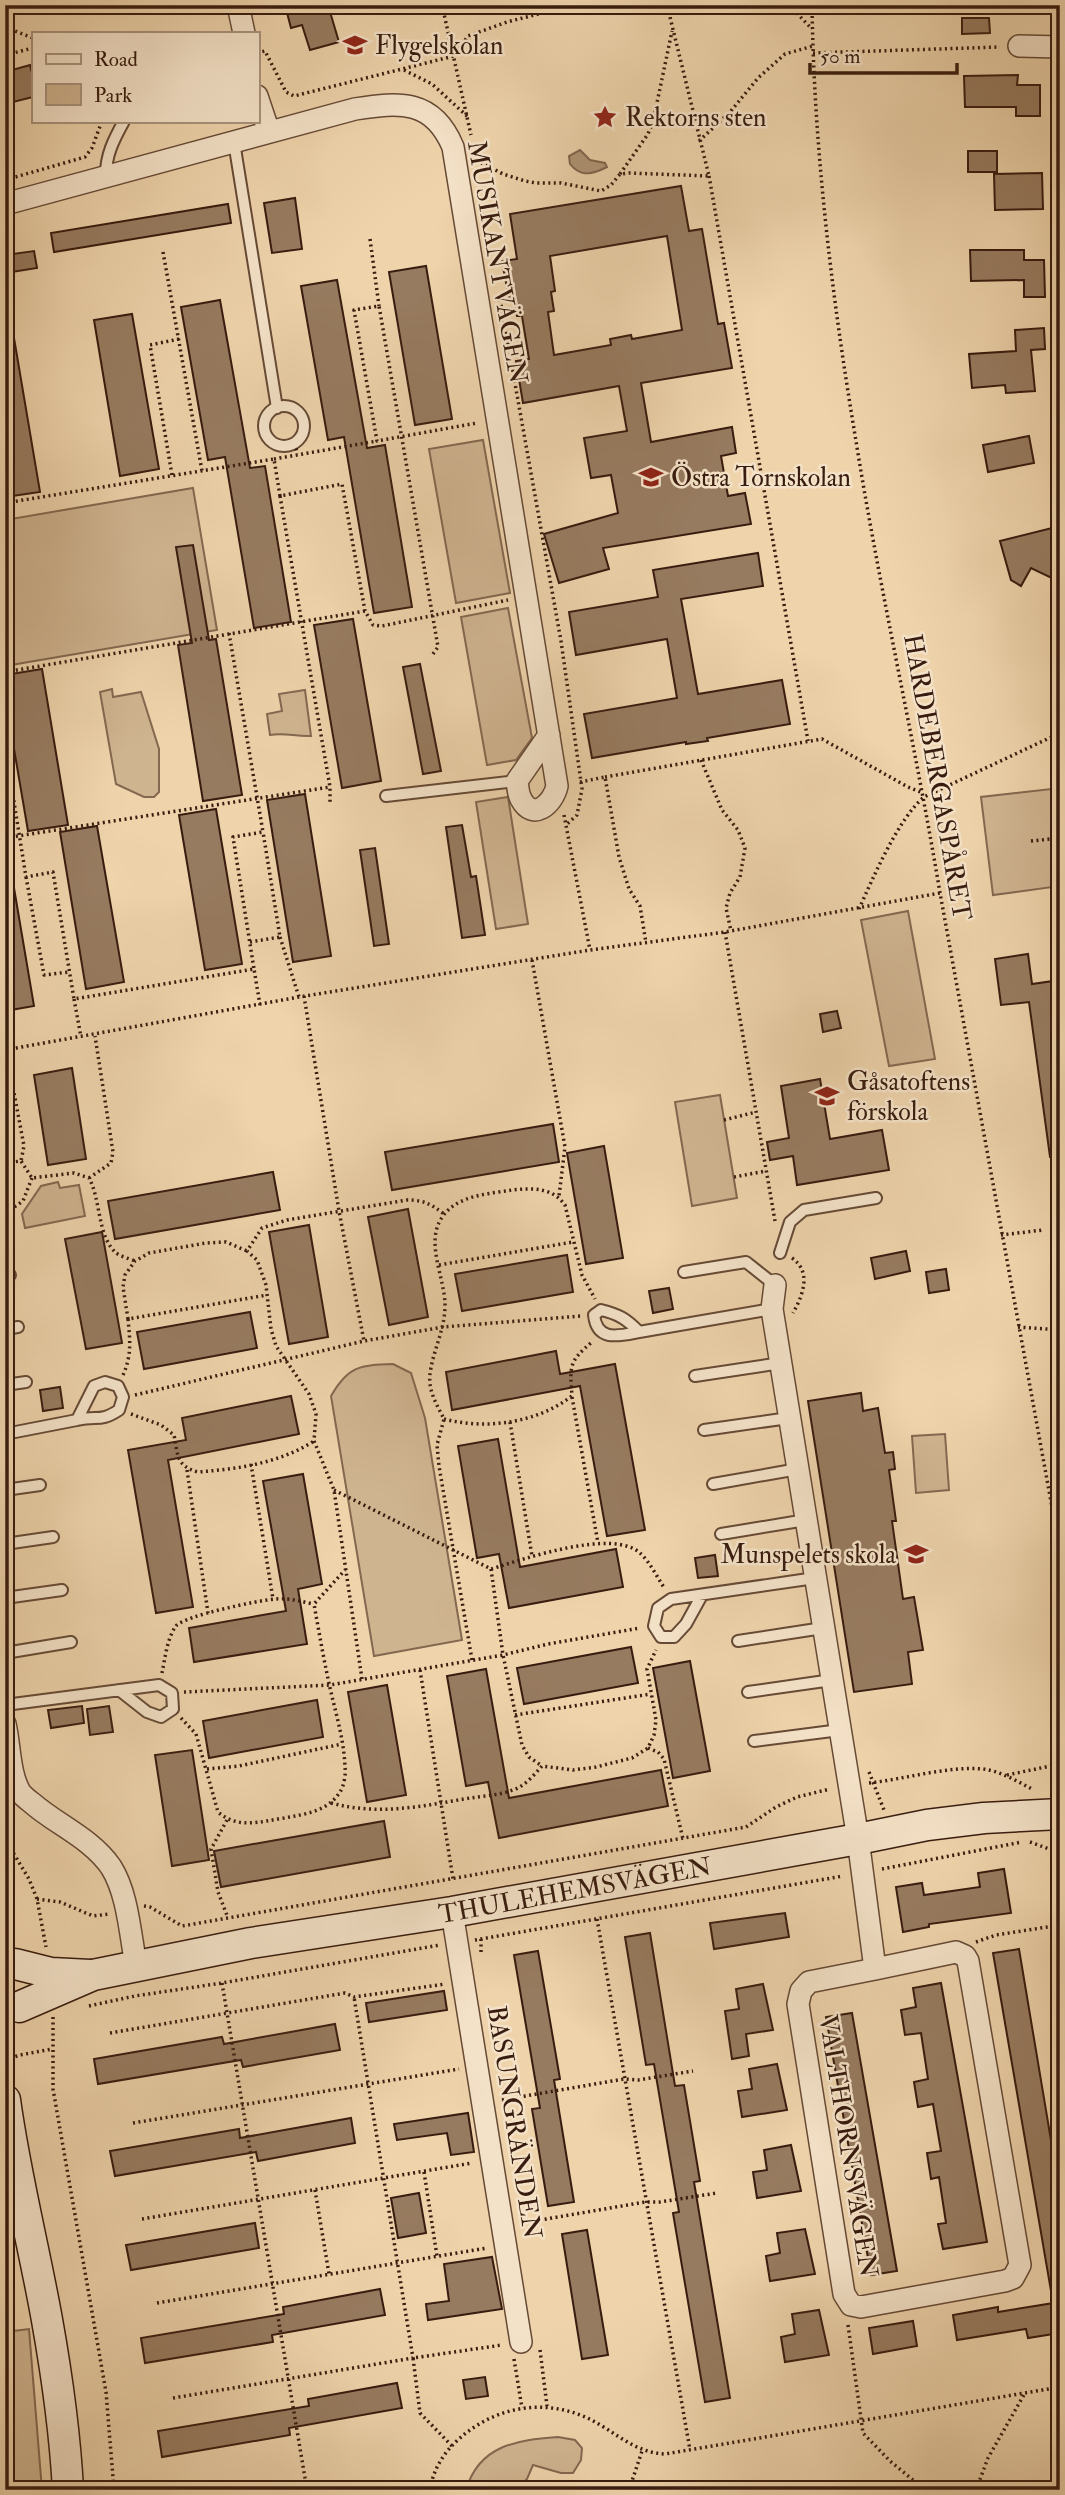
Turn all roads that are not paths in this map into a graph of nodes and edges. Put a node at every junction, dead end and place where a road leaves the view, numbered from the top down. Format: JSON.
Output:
{"nodes":[{"id":1,"x":238,"y":5,"type":"edge"},
{"id":2,"x":244,"y":32,"type":"edge"},
{"id":3,"x":1019,"y":46,"type":"road end"},
{"id":4,"x":1060,"y":47,"type":"edge"},
{"id":5,"x":259,"y":102,"type":"edge"},
{"id":6,"x":124,"y":122,"type":"edge"},
{"id":7,"x":269,"y":132,"type":"junction"},
{"id":8,"x":234,"y":142,"type":"junction"},
{"id":9,"x":106,"y":178,"type":"junction"},
{"id":10,"x":5,"y":204,"type":"edge"},
{"id":11,"x":277,"y":408,"type":"junction"},
{"id":12,"x":549,"y":735,"type":"junction"},
{"id":13,"x":517,"y":781,"type":"junction"},
{"id":14,"x":386,"y":796,"type":"dead end"},
{"id":15,"x":876,"y":1198,"type":"dead end"},
{"id":16,"x":780,"y":1253,"type":"road end"},
{"id":17,"x":684,"y":1272,"type":"dead end"},
{"id":18,"x":775,"y":1285,"type":"joint"},
{"id":19,"x":772,"y":1309,"type":"junction"},
{"id":20,"x":18,"y":1327,"type":"dead end"},
{"id":21,"x":5,"y":1329,"type":"edge"},
{"id":22,"x":639,"y":1332,"type":"junction"},
{"id":23,"x":781,"y":1363,"type":"junction"},
{"id":24,"x":695,"y":1376,"type":"dead end"},
{"id":25,"x":26,"y":1382,"type":"dead end"},
{"id":26,"x":5,"y":1385,"type":"edge"},
{"id":27,"x":789,"y":1418,"type":"junction"},
{"id":28,"x":77,"y":1420,"type":"junction"},
{"id":29,"x":704,"y":1430,"type":"dead end"},
{"id":30,"x":5,"y":1434,"type":"edge"},
{"id":31,"x":798,"y":1469,"type":"junction"},
{"id":32,"x":713,"y":1484,"type":"dead end"},
{"id":33,"x":40,"y":1485,"type":"dead end"},
{"id":34,"x":5,"y":1490,"type":"edge"},
{"id":35,"x":806,"y":1520,"type":"junction"},
{"id":36,"x":721,"y":1534,"type":"dead end"},
{"id":37,"x":52,"y":1537,"type":"dead end"},
{"id":38,"x":5,"y":1544,"type":"edge"},
{"id":39,"x":815,"y":1578,"type":"junction"},
{"id":40,"x":62,"y":1590,"type":"dead end"},
{"id":41,"x":702,"y":1595,"type":"junction"},
{"id":42,"x":5,"y":1598,"type":"edge"},
{"id":43,"x":823,"y":1628,"type":"junction"},
{"id":44,"x":738,"y":1641,"type":"dead end"},
{"id":45,"x":71,"y":1642,"type":"dead end"},
{"id":46,"x":5,"y":1653,"type":"edge"},
{"id":47,"x":832,"y":1680,"type":"junction"},
{"id":48,"x":119,"y":1690,"type":"junction"},
{"id":49,"x":748,"y":1692,"type":"dead end"},
{"id":50,"x":5,"y":1705,"type":"edge"},
{"id":51,"x":5,"y":1724,"type":"edge"},
{"id":52,"x":840,"y":1730,"type":"junction"},
{"id":53,"x":754,"y":1741,"type":"dead end"},
{"id":54,"x":1047,"y":1814,"type":"edge"},
{"id":55,"x":858,"y":1839,"type":"junction"},
{"id":56,"x":453,"y":1912,"type":"junction"},
{"id":57,"x":8,"y":1958,"type":"edge"},
{"id":58,"x":136,"y":1965,"type":"junction"},
{"id":59,"x":875,"y":1969,"type":"junction"},
{"id":60,"x":52,"y":1984,"type":"junction"},
{"id":61,"x":9,"y":2018,"type":"edge"},
{"id":62,"x":5,"y":2100,"type":"edge"},
{"id":63,"x":8,"y":2131,"type":"edge"},
{"id":64,"x":516,"y":2343,"type":"road end"},
{"id":65,"x":68,"y":2490,"type":"edge"}],
"edges":[{"from":1,"to":2,"type":"street"},
{"from":3,"to":4,"type":"street"},
{"from":5,"to":7,"type":"street"},
{"from":6,"to":9,"type":"lane"},
{"from":7,"to":8,"type":"street","name":"MUSIKANTVÄGEN"},
{"from":7,"to":12,"type":"street","name":"MUSIKANTVÄGEN"},
{"from":8,"to":9,"type":"street","name":"MUSIKANTVÄGEN"},
{"from":8,"to":11,"type":"lane"},
{"from":9,"to":10,"type":"street","name":"MUSIKANTVÄGEN"},
{"from":11,"to":11,"type":"lane"},
{"from":12,"to":13,"type":"street"},
{"from":12,"to":13,"type":"street","name":"MUSIKANTVÄGEN"},
{"from":13,"to":14,"type":"lane"},
{"from":15,"to":16,"type":"lane"},
{"from":17,"to":18,"type":"lane"},
{"from":18,"to":19,"type":"street"},
{"from":19,"to":22,"type":"lane"},
{"from":19,"to":23,"type":"street"},
{"from":20,"to":21,"type":"lane"},
{"from":22,"to":22,"type":"lane"},
{"from":23,"to":24,"type":"lane"},
{"from":23,"to":27,"type":"street"},
{"from":25,"to":26,"type":"lane"},
{"from":27,"to":29,"type":"lane"},
{"from":27,"to":31,"type":"street"},
{"from":28,"to":28,"type":"lane"},
{"from":28,"to":30,"type":"lane"},
{"from":31,"to":32,"type":"lane"},
{"from":31,"to":35,"type":"street"},
{"from":33,"to":34,"type":"lane"},
{"from":35,"to":36,"type":"lane"},
{"from":35,"to":39,"type":"street"},
{"from":37,"to":38,"type":"lane"},
{"from":39,"to":41,"type":"lane"},
{"from":39,"to":43,"type":"street"},
{"from":40,"to":42,"type":"lane"},
{"from":41,"to":41,"type":"lane"},
{"from":43,"to":44,"type":"lane"},
{"from":43,"to":47,"type":"street"},
{"from":45,"to":46,"type":"lane"},
{"from":47,"to":49,"type":"lane"},
{"from":47,"to":52,"type":"street"},
{"from":48,"to":48,"type":"lane"},
{"from":48,"to":50,"type":"lane"},
{"from":51,"to":58,"type":"street"},
{"from":52,"to":53,"type":"lane"},
{"from":52,"to":55,"type":"street"},
{"from":54,"to":55,"type":"street","name":"THULEHEMSVÄGEN"},
{"from":55,"to":56,"type":"street","name":"THULEHEMSVÄGEN"},
{"from":55,"to":59,"type":"street"},
{"from":56,"to":58,"type":"street","name":"THULEHEMSVÄGEN"},
{"from":56,"to":64,"type":"street","name":"BASUNGRÄNDEN"},
{"from":57,"to":60,"type":"street","name":"THULEHEMSVÄGEN"},
{"from":57,"to":61,"type":"street"},
{"from":58,"to":60,"type":"street","name":"THULEHEMSVÄGEN"},
{"from":59,"to":59,"type":"street","name":"VALTHORNSVÄGEN"},
{"from":60,"to":61,"type":"street","name":"THULEHEMSVÄGEN"},
{"from":62,"to":63,"type":"street"},
{"from":63,"to":65,"type":"street"}]}
